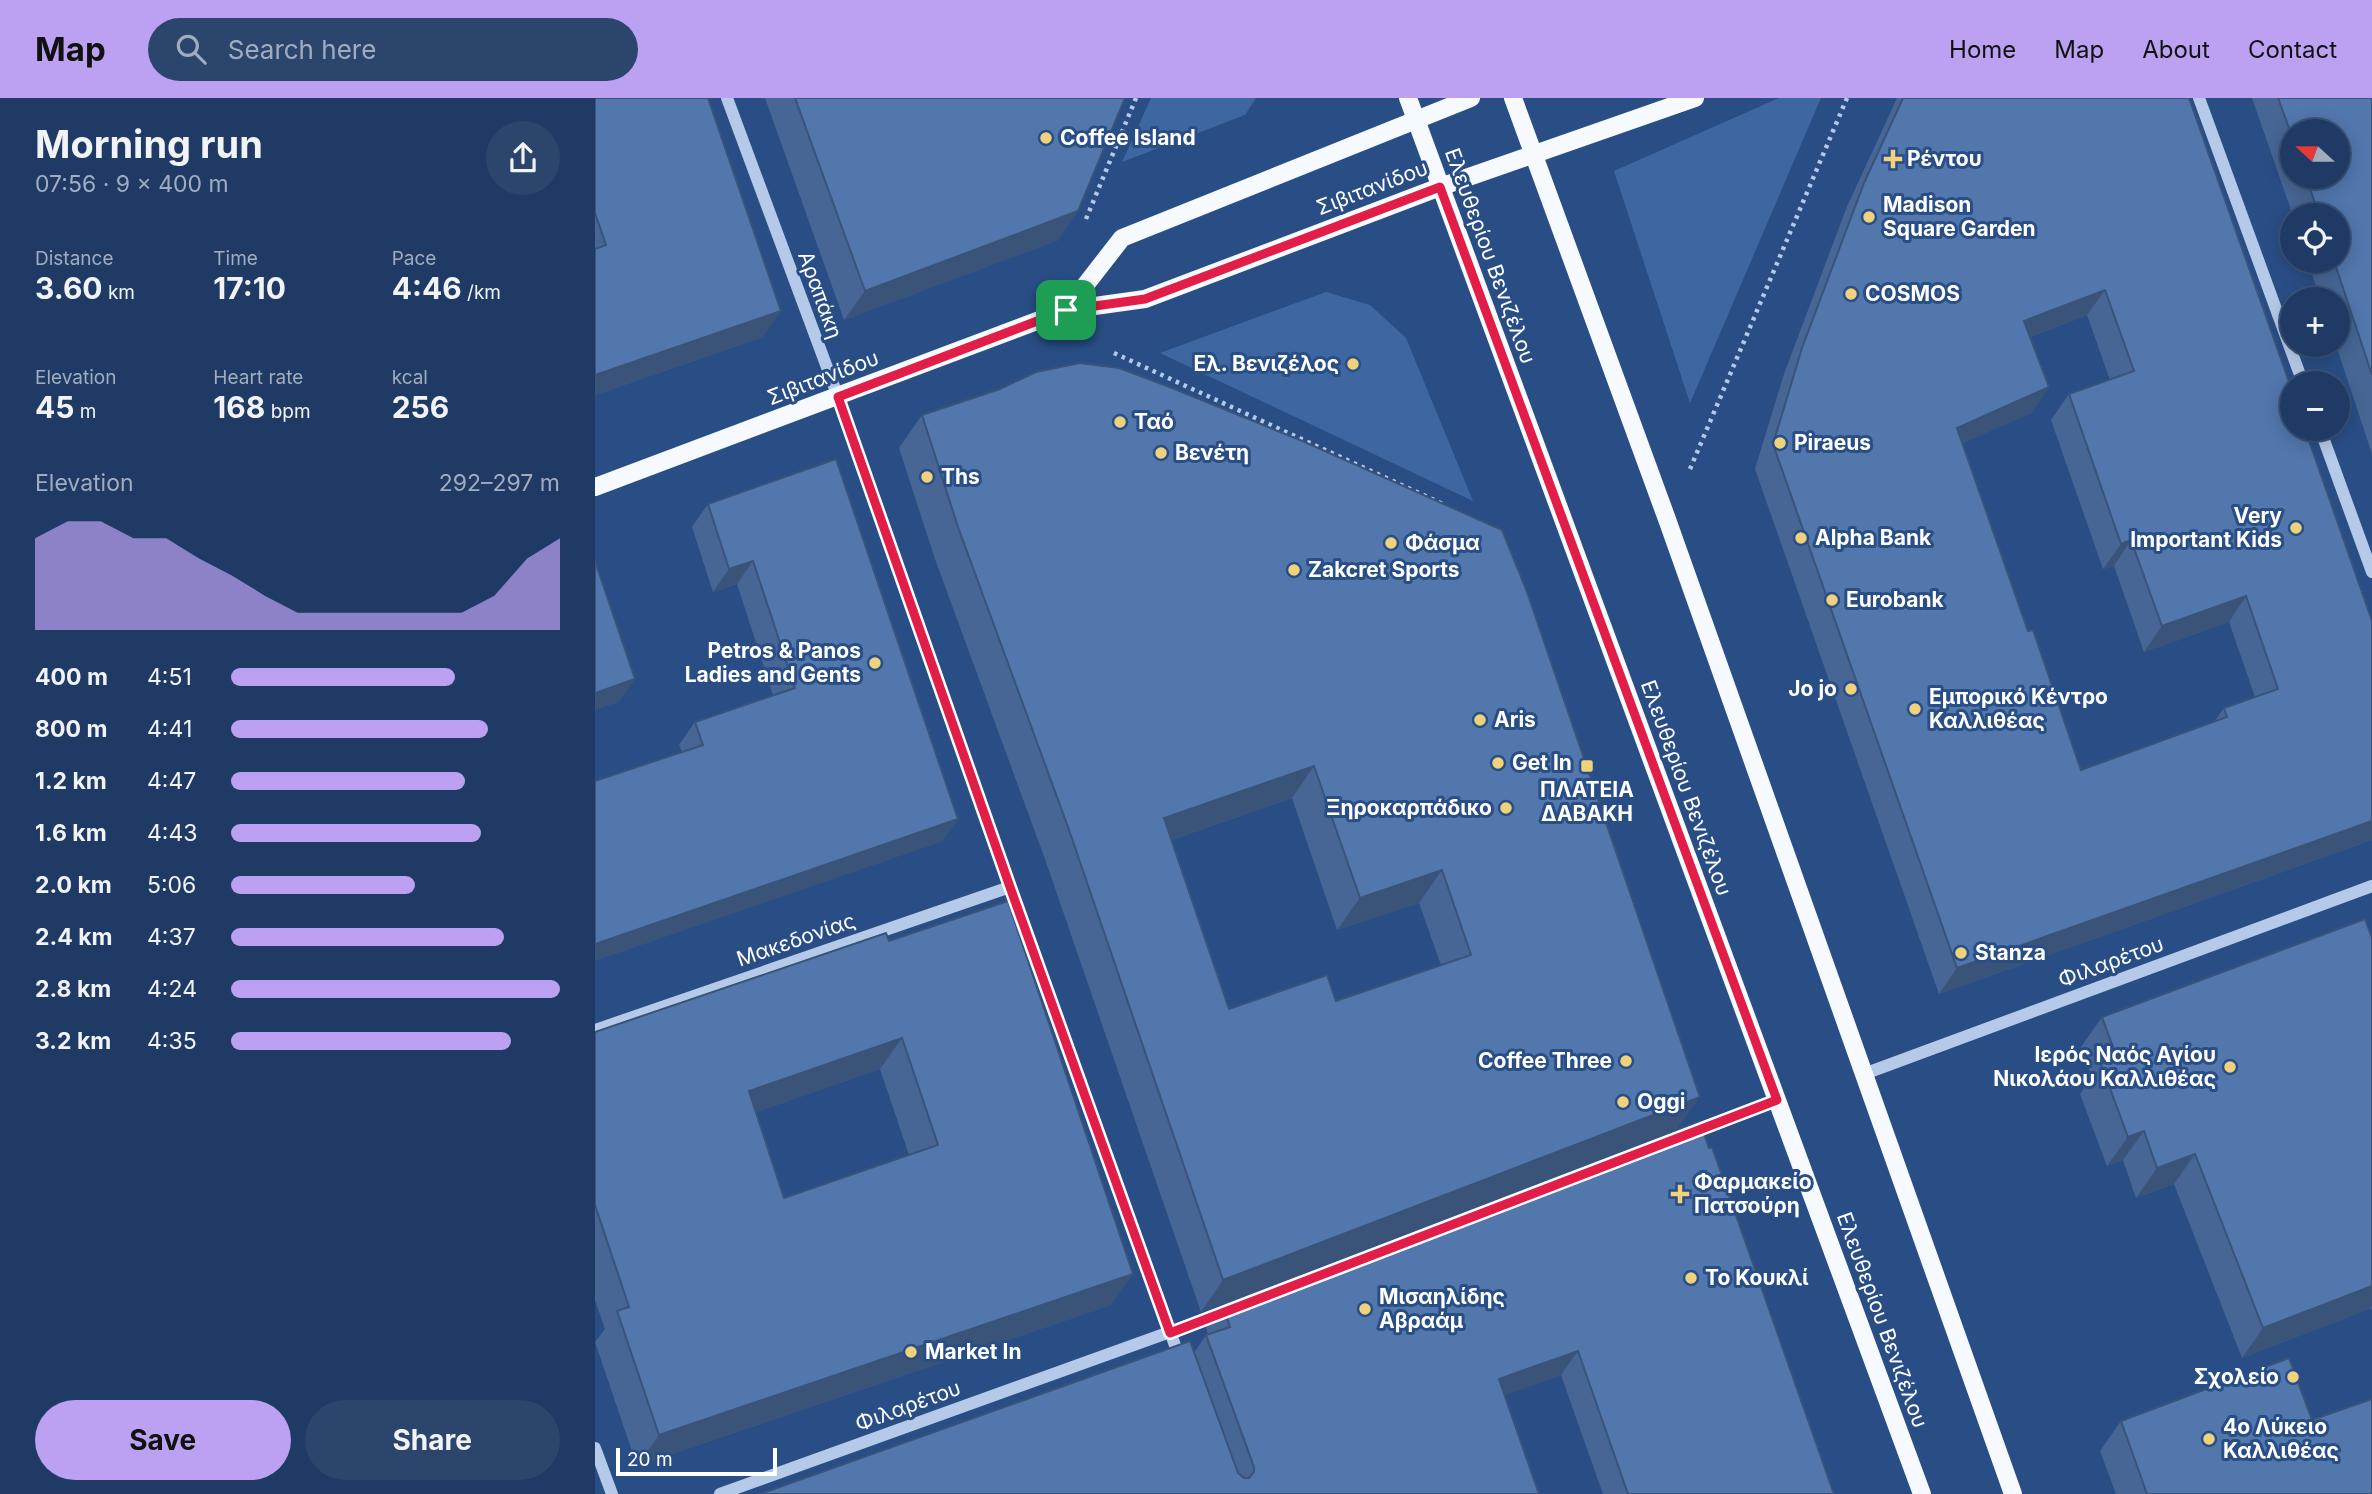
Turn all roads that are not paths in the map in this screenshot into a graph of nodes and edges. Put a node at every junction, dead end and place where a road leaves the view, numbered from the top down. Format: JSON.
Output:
{"nodes":[{"id":1,"x":727,"y":98,"type":"edge"},
{"id":2,"x":1408,"y":98,"type":"edge"},
{"id":3,"x":1471,"y":98,"type":"edge"},
{"id":4,"x":1513,"y":98,"type":"edge"},
{"id":5,"x":1695,"y":98,"type":"edge"},
{"id":6,"x":2199,"y":98,"type":"edge"},
{"id":7,"x":1415,"y":121,"type":"junction"},
{"id":8,"x":1534,"y":154,"type":"junction"},
{"id":9,"x":1440,"y":187,"type":"junction"},
{"id":10,"x":1066,"y":310,"type":"junction"},
{"id":11,"x":2299,"y":371,"type":"edge"},
{"id":12,"x":838,"y":397,"type":"junction"},
{"id":13,"x":2324,"y":441,"type":"edge"},
{"id":14,"x":595,"y":486,"type":"edge"},
{"id":15,"x":2372,"y":572,"type":"edge"},
{"id":16,"x":1010,"y":887,"type":"junction"},
{"id":17,"x":2372,"y":887,"type":"edge"},
{"id":18,"x":595,"y":1030,"type":"edge"},
{"id":19,"x":1864,"y":1074,"type":"junction"},
{"id":20,"x":1777,"y":1100,"type":"junction"},
{"id":21,"x":1671,"y":1139,"type":"edge"},
{"id":22,"x":1247,"y":1304,"type":"edge"},
{"id":23,"x":1170,"y":1333,"type":"junction"},
{"id":24,"x":1184,"y":1370,"type":"edge"},
{"id":25,"x":595,"y":1448,"type":"edge"},
{"id":26,"x":612,"y":1494,"type":"edge"},
{"id":27,"x":720,"y":1494,"type":"edge"},
{"id":28,"x":1922,"y":1494,"type":"edge"},
{"id":29,"x":2013,"y":1494,"type":"edge"}],
"edges":[{"from":1,"to":12,"type":"street","name":"Αραπάκη"},
{"from":2,"to":7,"type":"main road","name":"Ελευθερίου Βενιζέλου"},
{"from":3,"to":7,"type":"main road"},
{"from":4,"to":8,"type":"main road"},
{"from":5,"to":8,"type":"main road","name":"Σιβιτανίδου"},
{"from":6,"to":11,"type":"street"},
{"from":7,"to":9,"type":"main road","name":"Ελευθερίου Βενιζέλου"},
{"from":7,"to":10,"type":"main road"},
{"from":8,"to":9,"type":"main road","name":"Σιβιτανίδου"},
{"from":8,"to":19,"type":"main road"},
{"from":9,"to":10,"type":"main road","name":"Σιβιτανίδου"},
{"from":9,"to":20,"type":"main road","name":"Ελευθερίου Βενιζέλου"},
{"from":10,"to":12,"type":"main road","name":"Σιβιτανίδου"},
{"from":12,"to":14,"type":"main road","name":"Σιβιτανίδου"},
{"from":12,"to":16,"type":"street","name":"Αραπάκη"},
{"from":13,"to":15,"type":"street"},
{"from":16,"to":18,"type":"street","name":"Μακεδονίας"},
{"from":16,"to":23,"type":"street","name":"Αραπάκη"},
{"from":17,"to":19,"type":"street","name":"Φιλαρέτου"},
{"from":19,"to":29,"type":"main road"},
{"from":20,"to":21,"type":"street"},
{"from":20,"to":28,"type":"main road","name":"Ελευθερίου Βενιζέλου"},
{"from":22,"to":23,"type":"street","name":"Φιλαρέτου"},
{"from":23,"to":24,"type":"street","name":"Αραπάκη"},
{"from":23,"to":27,"type":"street","name":"Φιλαρέτου"},
{"from":25,"to":26,"type":"street"}]}
